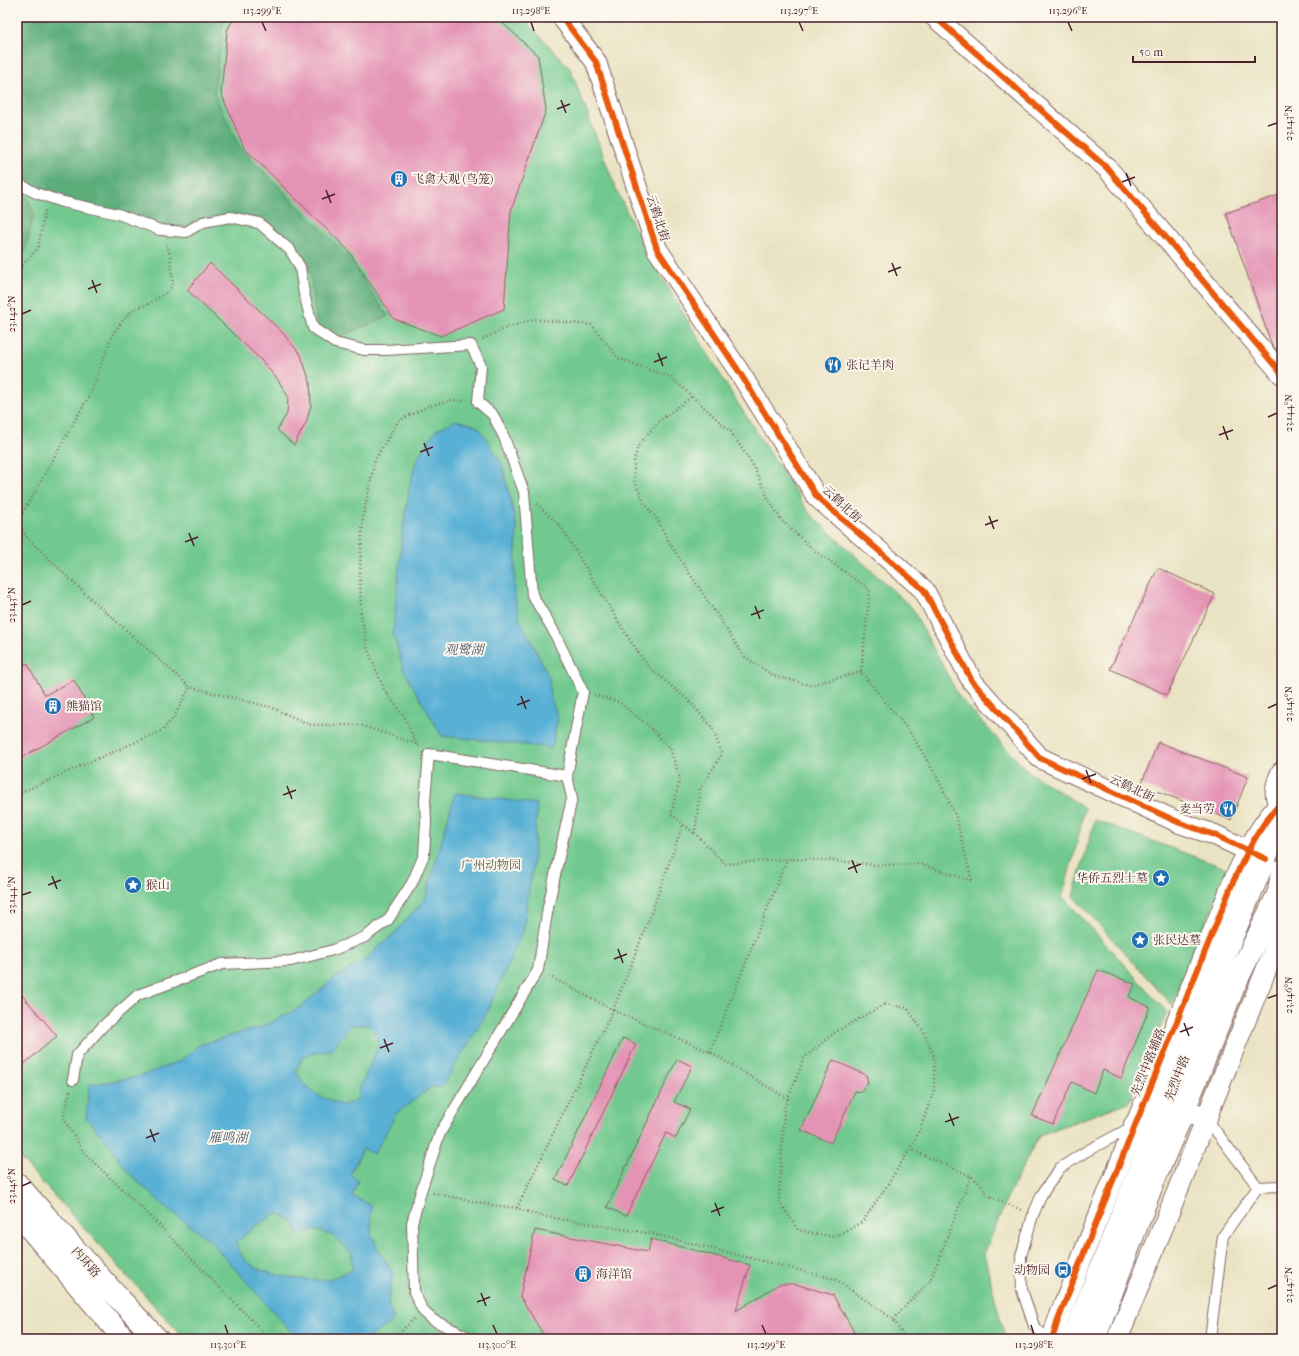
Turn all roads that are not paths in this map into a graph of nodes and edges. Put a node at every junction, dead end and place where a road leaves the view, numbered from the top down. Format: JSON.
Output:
{"nodes":[{"id":1,"x":562,"y":17,"type":"edge"},
{"id":2,"x":935,"y":17,"type":"edge"},
{"id":3,"x":17,"y":183,"type":"edge"},
{"id":4,"x":1282,"y":374,"type":"edge"},
{"id":5,"x":1282,"y":773,"type":"edge"},
{"id":6,"x":567,"y":776,"type":"junction"},
{"id":7,"x":1282,"y":808,"type":"edge"},
{"id":8,"x":1266,"y":860,"type":"edge"},
{"id":9,"x":1279,"y":906,"type":"edge"},
{"id":10,"x":1282,"y":932,"type":"edge"},
{"id":11,"x":1226,"y":951,"type":"junction"},
{"id":12,"x":73,"y":1080,"type":"road end"},
{"id":13,"x":1184,"y":1110,"type":"junction"},
{"id":14,"x":1206,"y":1118,"type":"junction"},
{"id":15,"x":1135,"y":1125,"type":"junction"},
{"id":16,"x":1155,"y":1132,"type":"junction"},
{"id":17,"x":17,"y":1184,"type":"edge"},
{"id":18,"x":1258,"y":1187,"type":"junction"},
{"id":19,"x":1282,"y":1187,"type":"edge"},
{"id":20,"x":17,"y":1213,"type":"edge"},
{"id":21,"x":124,"y":1339,"type":"edge"},
{"id":22,"x":157,"y":1339,"type":"edge"},
{"id":23,"x":472,"y":1339,"type":"edge"},
{"id":24,"x":1047,"y":1339,"type":"edge"},
{"id":25,"x":1052,"y":1339,"type":"edge"},
{"id":26,"x":1073,"y":1339,"type":"edge"},
{"id":27,"x":1094,"y":1339,"type":"edge"},
{"id":28,"x":1117,"y":1339,"type":"edge"},
{"id":29,"x":1210,"y":1339,"type":"edge"}],
"edges":[{"from":1,"to":8,"type":"street","name":"云鹤北街"},
{"from":2,"to":4,"type":"street"},
{"from":3,"to":6,"type":"lane"},
{"from":5,"to":7,"type":"main road"},
{"from":6,"to":12,"type":"lane"},
{"from":6,"to":23,"type":"lane"},
{"from":7,"to":8,"type":"main road","name":"先烈中路"},
{"from":8,"to":9,"type":"main road","name":"先烈中路"},
{"from":8,"to":11,"type":"main road","name":"先烈中路"},
{"from":8,"to":15,"type":"street","name":"先烈中路辅路"},
{"from":9,"to":11,"type":"main road"},
{"from":9,"to":13,"type":"main road","name":"先烈中路"},
{"from":10,"to":14,"type":"street"},
{"from":11,"to":16,"type":"main road","name":"先烈中路"},
{"from":13,"to":14,"type":"main road"},
{"from":13,"to":27,"type":"main road","name":"先烈中路"},
{"from":14,"to":18,"type":"lane"},
{"from":14,"to":28,"type":"street"},
{"from":15,"to":16,"type":"main road"},
{"from":15,"to":24,"type":"lane"},
{"from":15,"to":25,"type":"street","name":"先烈中路辅路"},
{"from":16,"to":26,"type":"main road","name":"先烈中路"},
{"from":17,"to":22,"type":"main road","name":"内环路"},
{"from":18,"to":19,"type":"lane"},
{"from":18,"to":29,"type":"lane"},
{"from":20,"to":21,"type":"main road","name":"内环路"}]}
